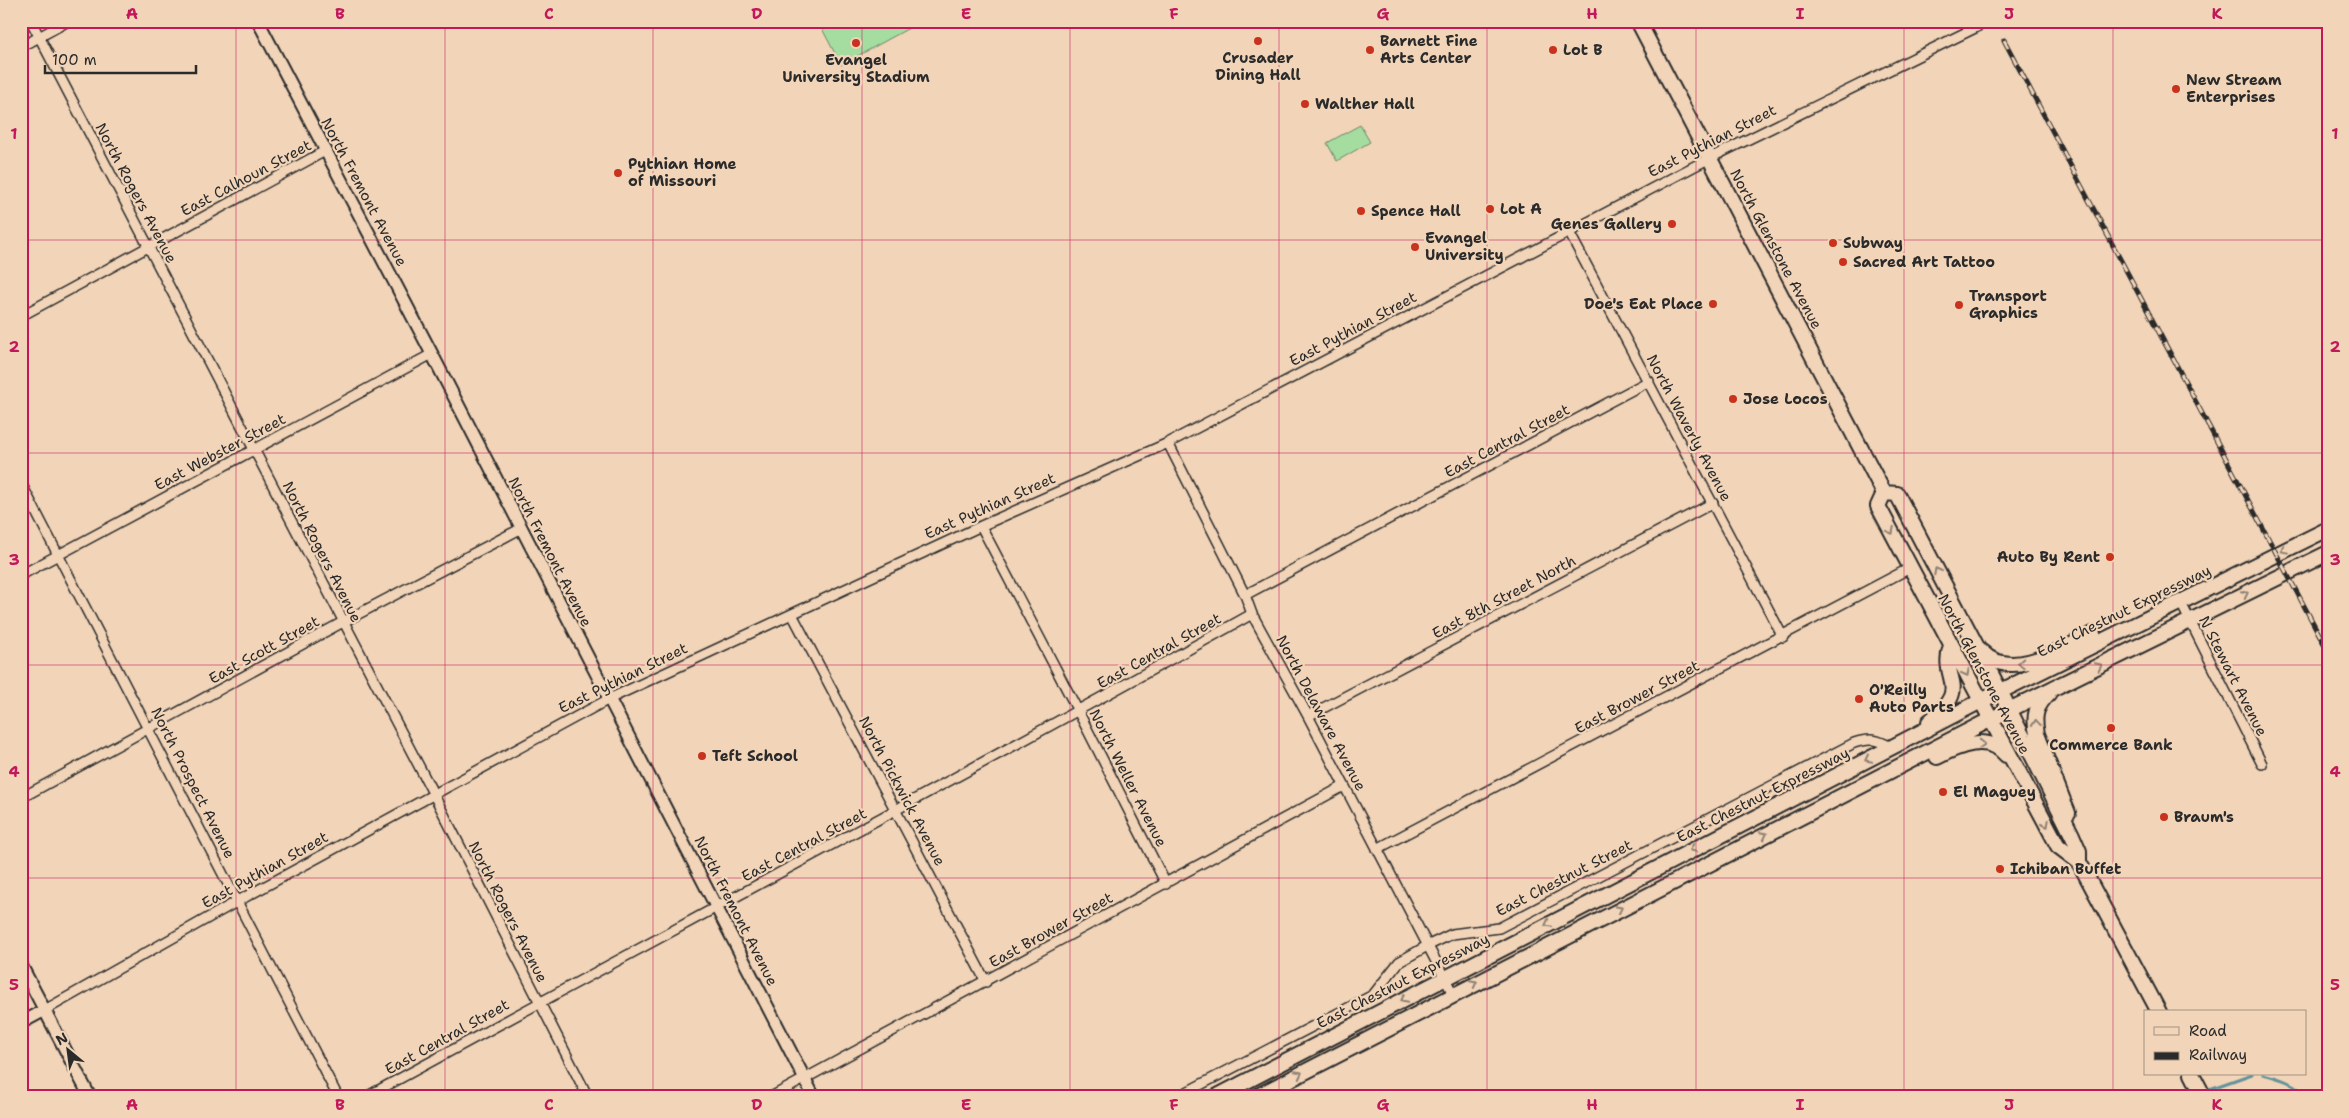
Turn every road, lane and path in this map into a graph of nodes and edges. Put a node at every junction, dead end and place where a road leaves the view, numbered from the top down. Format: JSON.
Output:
{"nodes":[{"id":1,"x":31,"y":21,"type":"edge"},
{"id":2,"x":68,"y":21,"type":"edge"},
{"id":3,"x":258,"y":21,"type":"edge"},
{"id":4,"x":1638,"y":21,"type":"edge"},
{"id":5,"x":1977,"y":27,"type":"dead end"},
{"id":6,"x":39,"y":37,"type":"junction"},
{"id":7,"x":21,"y":47,"type":"edge"},
{"id":8,"x":325,"y":151,"type":"junction"},
{"id":9,"x":1710,"y":158,"type":"junction"},
{"id":10,"x":1569,"y":232,"type":"junction"},
{"id":11,"x":149,"y":247,"type":"junction"},
{"id":12,"x":21,"y":316,"type":"edge"},
{"id":13,"x":432,"y":354,"type":"junction"},
{"id":14,"x":1649,"y":381,"type":"junction"},
{"id":15,"x":1168,"y":443,"type":"junction"},
{"id":16,"x":253,"y":449,"type":"junction"},
{"id":17,"x":21,"y":483,"type":"edge"},
{"id":18,"x":1884,"y":493,"type":"junction"},
{"id":19,"x":1713,"y":503,"type":"junction"},
{"id":20,"x":981,"y":526,"type":"junction"},
{"id":21,"x":522,"y":528,"type":"junction"},
{"id":22,"x":2328,"y":529,"type":"edge"},
{"id":23,"x":2328,"y":553,"type":"edge"},
{"id":24,"x":59,"y":555,"type":"junction"},
{"id":25,"x":1910,"y":568,"type":"junction"},
{"id":26,"x":21,"y":575,"type":"edge"},
{"id":27,"x":1245,"y":595,"type":"junction"},
{"id":28,"x":2180,"y":601,"type":"junction"},
{"id":29,"x":792,"y":614,"type":"junction"},
{"id":30,"x":1252,"y":614,"type":"junction"},
{"id":31,"x":2190,"y":621,"type":"junction"},
{"id":32,"x":343,"y":622,"type":"junction"},
{"id":33,"x":1783,"y":637,"type":"junction"},
{"id":34,"x":1951,"y":645,"type":"junction"},
{"id":35,"x":1976,"y":646,"type":"junction"},
{"id":36,"x":2055,"y":687,"type":"junction"},
{"id":37,"x":2000,"y":691,"type":"junction"},
{"id":38,"x":609,"y":699,"type":"junction"},
{"id":39,"x":1981,"y":701,"type":"junction"},
{"id":40,"x":2008,"y":710,"type":"junction"},
{"id":41,"x":1078,"y":712,"type":"junction"},
{"id":42,"x":1308,"y":716,"type":"junction"},
{"id":43,"x":1990,"y":719,"type":"junction"},
{"id":44,"x":149,"y":728,"type":"junction"},
{"id":45,"x":1912,"y":737,"type":"junction"},
{"id":46,"x":1891,"y":747,"type":"junction"},
{"id":47,"x":2014,"y":764,"type":"junction"},
{"id":48,"x":2262,"y":764,"type":"dead end"},
{"id":49,"x":1344,"y":786,"type":"junction"},
{"id":50,"x":434,"y":796,"type":"junction"},
{"id":51,"x":21,"y":798,"type":"edge"},
{"id":52,"x":898,"y":811,"type":"junction"},
{"id":53,"x":1793,"y":820,"type":"junction"},
{"id":54,"x":2072,"y":835,"type":"junction"},
{"id":55,"x":1377,"y":849,"type":"junction"},
{"id":56,"x":2079,"y":862,"type":"junction"},
{"id":57,"x":1166,"y":884,"type":"junction"},
{"id":58,"x":238,"y":901,"type":"junction"},
{"id":59,"x":717,"y":906,"type":"junction"},
{"id":60,"x":1427,"y":946,"type":"junction"},
{"id":61,"x":21,"y":965,"type":"edge"},
{"id":62,"x":1444,"y":978,"type":"junction"},
{"id":63,"x":986,"y":982,"type":"junction"},
{"id":64,"x":1453,"y":994,"type":"junction"},
{"id":65,"x":538,"y":1003,"type":"junction"},
{"id":66,"x":45,"y":1010,"type":"junction"},
{"id":67,"x":2158,"y":1010,"type":"edge"},
{"id":68,"x":21,"y":1023,"type":"edge"},
{"id":69,"x":2193,"y":1076,"type":"edge"},
{"id":70,"x":804,"y":1078,"type":"junction"},
{"id":71,"x":90,"y":1097,"type":"edge"},
{"id":72,"x":338,"y":1097,"type":"edge"},
{"id":73,"x":366,"y":1097,"type":"edge"},
{"id":74,"x":588,"y":1097,"type":"edge"},
{"id":75,"x":771,"y":1097,"type":"edge"},
{"id":76,"x":814,"y":1097,"type":"edge"},
{"id":77,"x":1177,"y":1097,"type":"edge"},
{"id":78,"x":1216,"y":1097,"type":"edge"},
{"id":79,"x":1256,"y":1097,"type":"edge"},
{"id":80,"x":2204,"y":1097,"type":"edge"}],
"edges":[{"from":1,"to":6,"type":"street","name":"North Rogers Avenue"},
{"from":2,"to":6,"type":"street"},
{"from":3,"to":8,"type":"street","name":"North Fremont Avenue"},
{"from":4,"to":9,"type":"main road","name":"North Glenstone Avenue"},
{"from":5,"to":9,"type":"street","name":"East Pythian Street"},
{"from":6,"to":7,"type":"street"},
{"from":6,"to":11,"type":"street","name":"North Rogers Avenue"},
{"from":8,"to":11,"type":"street","name":"East Calhoun Street"},
{"from":8,"to":13,"type":"street","name":"North Fremont Avenue"},
{"from":9,"to":10,"type":"street","name":"East Pythian Street"},
{"from":9,"to":18,"type":"main road","name":"North Glenstone Avenue"},
{"from":10,"to":14,"type":"street","name":"North Waverly Avenue"},
{"from":10,"to":15,"type":"street","name":"East Pythian Street"},
{"from":11,"to":12,"type":"street","name":"East Calhoun Street"},
{"from":11,"to":16,"type":"street","name":"North Rogers Avenue"},
{"from":13,"to":16,"type":"street","name":"East Webster Street"},
{"from":13,"to":21,"type":"street","name":"North Fremont Avenue"},
{"from":14,"to":19,"type":"street","name":"North Waverly Avenue"},
{"from":14,"to":27,"type":"street","name":"East Central Street"},
{"from":15,"to":20,"type":"street","name":"East Pythian Street"},
{"from":15,"to":27,"type":"street","name":"North Delaware Avenue"},
{"from":16,"to":24,"type":"street","name":"East Webster Street"},
{"from":16,"to":32,"type":"street","name":"North Rogers Avenue"},
{"from":17,"to":24,"type":"street","name":"North Prospect Avenue"},
{"from":18,"to":25,"type":"main road","name":"North Glenstone Avenue","one_way":true},
{"from":35,"to":18,"type":"main road","name":"North Glenstone Avenue","one_way":true},
{"from":19,"to":33,"type":"street","name":"North Waverly Avenue"},
{"from":19,"to":42,"type":"street","name":"East 8th Street North"},
{"from":20,"to":29,"type":"street","name":"East Pythian Street"},
{"from":20,"to":41,"type":"street","name":"North Weller Avenue"},
{"from":21,"to":32,"type":"street","name":"East Scott Street"},
{"from":21,"to":38,"type":"street","name":"North Fremont Avenue"},
{"from":22,"to":28,"type":"main road","name":"East Chestnut Expressway","one_way":true},
{"from":31,"to":23,"type":"main road","one_way":true},
{"from":24,"to":26,"type":"street","name":"East Webster Street"},
{"from":24,"to":44,"type":"street","name":"North Prospect Avenue"},
{"from":25,"to":33,"type":"street","name":"East Brower Street"},
{"from":25,"to":34,"type":"main road","name":"North Glenstone Avenue"},
{"from":27,"to":30,"type":"street","name":"North Delaware Avenue"},
{"from":28,"to":31,"type":"street","name":"N Stewart Avenue"},
{"from":28,"to":35,"type":"main road","one_way":true},
{"from":28,"to":37,"type":"main road","name":"East Chestnut Expressway"},
{"from":29,"to":38,"type":"street","name":"East Pythian Street"},
{"from":29,"to":52,"type":"street","name":"North Pickwick Avenue"},
{"from":30,"to":41,"type":"street","name":"East Central Street"},
{"from":30,"to":42,"type":"street","name":"North Delaware Avenue"},
{"from":36,"to":31,"type":"main road","one_way":true},
{"from":31,"to":48,"type":"street","name":"N Stewart Avenue"},
{"from":32,"to":44,"type":"street","name":"East Scott Street"},
{"from":32,"to":50,"type":"street","name":"North Rogers Avenue"},
{"from":33,"to":55,"type":"street","name":"East Brower Street"},
{"from":34,"to":39,"type":"main road","name":"North Glenstone Avenue","one_way":true},
{"from":34,"to":45,"type":"main road"},
{"from":35,"to":37,"type":"main road","name":"North Glenstone Avenue"},
{"from":36,"to":40,"type":"main road"},
{"from":54,"to":36,"type":"main road","one_way":true},
{"from":37,"to":39,"type":"main road","name":"East Chestnut Expressway"},
{"from":37,"to":40,"type":"main road","name":"North Glenstone Avenue"},
{"from":38,"to":50,"type":"street","name":"East Pythian Street"},
{"from":38,"to":59,"type":"street","name":"North Fremont Avenue"},
{"from":39,"to":43,"type":"main road","name":"North Glenstone Avenue"},
{"from":39,"to":45,"type":"main road","name":"East Chestnut Expressway"},
{"from":40,"to":43,"type":"main road"},
{"from":40,"to":54,"type":"main road","name":"North Glenstone Avenue"},
{"from":41,"to":52,"type":"street","name":"East Central Street"},
{"from":41,"to":57,"type":"street","name":"North Weller Avenue"},
{"from":42,"to":49,"type":"street","name":"North Delaware Avenue"},
{"from":43,"to":47,"type":"main road","name":"North Glenstone Avenue"},
{"from":43,"to":53,"type":"main road"},
{"from":44,"to":51,"type":"street","name":"East Scott Street"},
{"from":44,"to":58,"type":"street","name":"North Prospect Avenue"},
{"from":45,"to":46,"type":"main road","name":"East Chestnut Expressway"},
{"from":46,"to":60,"type":"street","name":"East Chestnut Street"},
{"from":46,"to":62,"type":"main road","name":"East Chestnut Expressway","one_way":true},
{"from":53,"to":47,"type":"main road","one_way":true},
{"from":47,"to":56,"type":"main road","name":"North Glenstone Avenue","one_way":true},
{"from":49,"to":55,"type":"street","name":"North Delaware Avenue"},
{"from":49,"to":57,"type":"street","name":"East Brower Street"},
{"from":50,"to":58,"type":"street","name":"East Pythian Street"},
{"from":50,"to":65,"type":"street","name":"North Rogers Avenue"},
{"from":52,"to":59,"type":"street","name":"East Central Street"},
{"from":52,"to":63,"type":"street","name":"North Pickwick Avenue"},
{"from":64,"to":53,"type":"main road","one_way":true},
{"from":54,"to":56,"type":"main road","name":"North Glenstone Avenue"},
{"from":55,"to":60,"type":"street","name":"North Delaware Avenue"},
{"from":56,"to":67,"type":"main road","name":"North Glenstone Avenue"},
{"from":57,"to":63,"type":"street","name":"East Brower Street"},
{"from":58,"to":66,"type":"street","name":"East Pythian Street"},
{"from":58,"to":72,"type":"street","name":"North Prospect Avenue"},
{"from":59,"to":65,"type":"street","name":"East Central Street"},
{"from":59,"to":70,"type":"street","name":"North Fremont Avenue"},
{"from":60,"to":62,"type":"street","name":"North Delaware Avenue"},
{"from":60,"to":77,"type":"street","name":"East Chestnut Street"},
{"from":61,"to":66,"type":"street"},
{"from":62,"to":64,"type":"street","name":"North Delaware Avenue"},
{"from":62,"to":78,"type":"main road","name":"East Chestnut Expressway","one_way":true},
{"from":63,"to":70,"type":"street","name":"East Brower Street"},
{"from":79,"to":64,"type":"main road","one_way":true},
{"from":65,"to":73,"type":"street","name":"East Central Street"},
{"from":65,"to":74,"type":"street","name":"North Rogers Avenue"},
{"from":66,"to":68,"type":"street","name":"East Pythian Street"},
{"from":66,"to":71,"type":"street"},
{"from":69,"to":80,"type":"main road"},
{"from":70,"to":75,"type":"street","name":"East Brower Street"},
{"from":70,"to":76,"type":"street","name":"North Fremont Avenue"}]}
